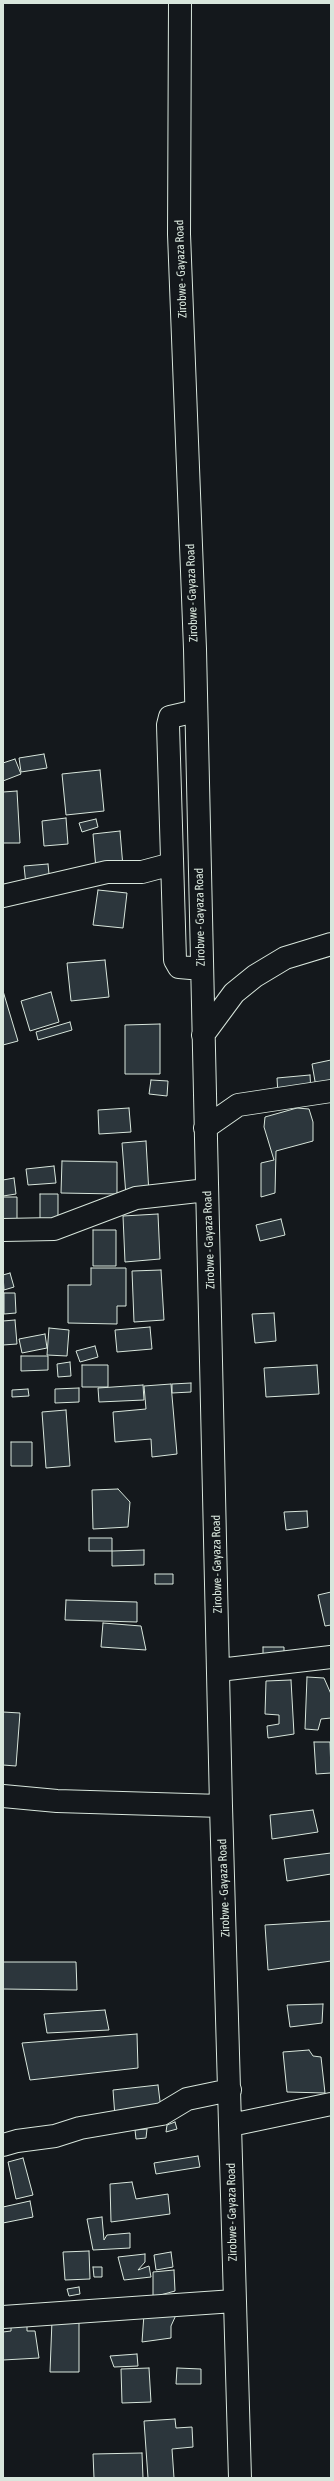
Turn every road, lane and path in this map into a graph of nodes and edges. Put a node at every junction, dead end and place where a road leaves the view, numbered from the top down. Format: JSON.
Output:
{"nodes":[{"id":1,"x":180,"y":3,"type":"edge"},
{"id":2,"x":196,"y":711,"type":"junction"},
{"id":3,"x":172,"y":864,"type":"junction"},
{"id":4,"x":3,"y":896,"type":"edge"},
{"id":5,"x":331,"y":944,"type":"edge"},
{"id":6,"x":202,"y":968,"type":"junction"},
{"id":7,"x":203,"y":1035,"type":"junction"},
{"id":8,"x":331,"y":1091,"type":"edge"},
{"id":9,"x":206,"y":1128,"type":"junction"},
{"id":10,"x":207,"y":1190,"type":"junction"},
{"id":11,"x":3,"y":1230,"type":"edge"},
{"id":12,"x":331,"y":1657,"type":"edge"},
{"id":13,"x":219,"y":1670,"type":"junction"},
{"id":14,"x":3,"y":1796,"type":"edge"},
{"id":15,"x":221,"y":1806,"type":"junction"},
{"id":16,"x":230,"y":2090,"type":"junction"},
{"id":17,"x":331,"y":2104,"type":"edge"},
{"id":18,"x":231,"y":2125,"type":"junction"},
{"id":19,"x":3,"y":2145,"type":"edge"},
{"id":20,"x":234,"y":2300,"type":"junction"},
{"id":21,"x":3,"y":2317,"type":"edge"},
{"id":22,"x":240,"y":2478,"type":"edge"}],
"edges":[{"from":1,"to":2,"type":"street","name":"Zirobwe - Gayaza Road"},
{"from":2,"to":3,"type":"street"},
{"from":2,"to":6,"type":"street","name":"Zirobwe - Gayaza Road"},
{"from":3,"to":4,"type":"street"},
{"from":3,"to":6,"type":"street"},
{"from":5,"to":7,"type":"street"},
{"from":6,"to":7,"type":"street","name":"Zirobwe - Gayaza Road"},
{"from":7,"to":9,"type":"street","name":"Zirobwe - Gayaza Road"},
{"from":8,"to":9,"type":"street"},
{"from":9,"to":10,"type":"street","name":"Zirobwe - Gayaza Road"},
{"from":10,"to":11,"type":"street"},
{"from":10,"to":13,"type":"street","name":"Zirobwe - Gayaza Road"},
{"from":12,"to":13,"type":"street"},
{"from":13,"to":15,"type":"street","name":"Zirobwe - Gayaza Road"},
{"from":14,"to":15,"type":"street"},
{"from":15,"to":16,"type":"street","name":"Zirobwe - Gayaza Road"},
{"from":16,"to":18,"type":"street","name":"Zirobwe - Gayaza Road"},
{"from":16,"to":19,"type":"street"},
{"from":17,"to":18,"type":"street"},
{"from":18,"to":20,"type":"street","name":"Zirobwe - Gayaza Road"},
{"from":20,"to":21,"type":"street"},
{"from":20,"to":22,"type":"street","name":"Zirobwe - Gayaza Road"}]}
